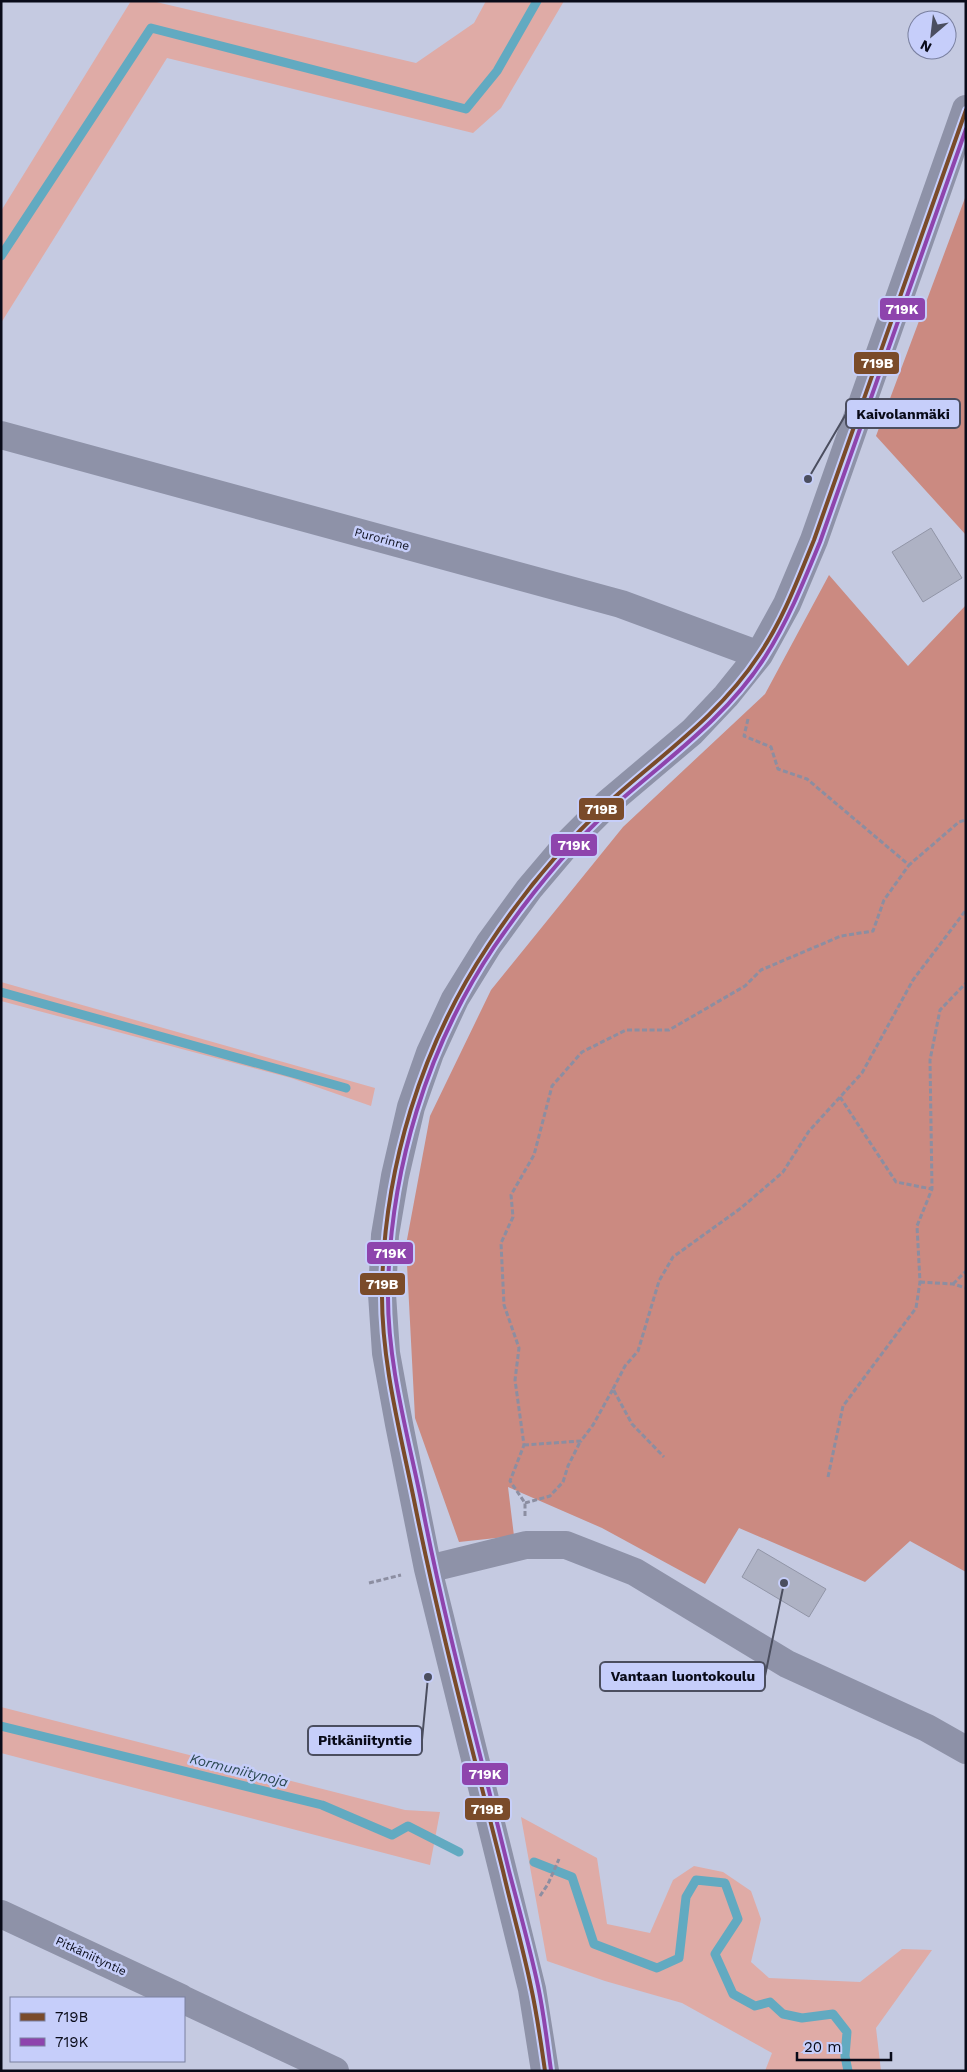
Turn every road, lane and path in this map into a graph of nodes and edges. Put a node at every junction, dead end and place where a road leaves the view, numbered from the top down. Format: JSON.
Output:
{"nodes":[{"id":1,"x":966,"y":109,"type":"edge"},
{"id":2,"x":1,"y":435,"type":"edge"},
{"id":3,"x":759,"y":655,"type":"junction"},
{"id":4,"x":748,"y":718,"type":"dead end"},
{"id":5,"x":966,"y":820,"type":"edge"},
{"id":6,"x":909,"y":865,"type":"junction"},
{"id":7,"x":966,"y":910,"type":"edge"},
{"id":8,"x":966,"y":983,"type":"edge"},
{"id":9,"x":840,"y":1097,"type":"junction"},
{"id":10,"x":932,"y":1189,"type":"junction"},
{"id":11,"x":966,"y":1271,"type":"edge"},
{"id":12,"x":920,"y":1282,"type":"junction"},
{"id":13,"x":953,"y":1284,"type":"junction"},
{"id":14,"x":966,"y":1288,"type":"edge"},
{"id":15,"x":613,"y":1389,"type":"junction"},
{"id":16,"x":581,"y":1442,"type":"junction"},
{"id":17,"x":524,"y":1445,"type":"junction"},
{"id":18,"x":664,"y":1457,"type":"dead end"},
{"id":19,"x":828,"y":1477,"type":"dead end"},
{"id":20,"x":525,"y":1503,"type":"junction"},
{"id":21,"x":526,"y":1545,"type":"junction"},
{"id":22,"x":428,"y":1569,"type":"junction"},
{"id":23,"x":966,"y":1750,"type":"edge"},
{"id":24,"x":559,"y":1859,"type":"dead end"},
{"id":25,"x":548,"y":1884,"type":"dead end"},
{"id":26,"x":1,"y":1914,"type":"edge"},
{"id":27,"x":178,"y":1997,"type":"edge"},
{"id":28,"x":185,"y":2000,"type":"edge"},
{"id":29,"x":335,"y":2071,"type":"edge"},
{"id":30,"x":545,"y":2071,"type":"edge"}],
"edges":[{"from":1,"to":3,"type":"street"},
{"from":2,"to":3,"type":"street","name":"Purorinne"},
{"from":3,"to":22,"type":"street"},
{"from":4,"to":6,"type":"path"},
{"from":5,"to":6,"type":"path"},
{"from":6,"to":17,"type":"path"},
{"from":7,"to":9,"type":"path"},
{"from":8,"to":10,"type":"path"},
{"from":9,"to":10,"type":"path"},
{"from":9,"to":15,"type":"path"},
{"from":10,"to":12,"type":"path"},
{"from":11,"to":13,"type":"path"},
{"from":12,"to":13,"type":"path"},
{"from":12,"to":19,"type":"path"},
{"from":13,"to":14,"type":"path"},
{"from":15,"to":16,"type":"path"},
{"from":15,"to":18,"type":"path"},
{"from":16,"to":17,"type":"path"},
{"from":16,"to":20,"type":"path"},
{"from":17,"to":20,"type":"path"},
{"from":20,"to":21,"type":"path"},
{"from":21,"to":22,"type":"street"},
{"from":21,"to":23,"type":"street"},
{"from":22,"to":30,"type":"street"},
{"from":24,"to":25,"type":"path"},
{"from":26,"to":27,"type":"street","name":"Pitkäniityntie"},
{"from":28,"to":29,"type":"street","name":"Pitkäniityntie"}]}
